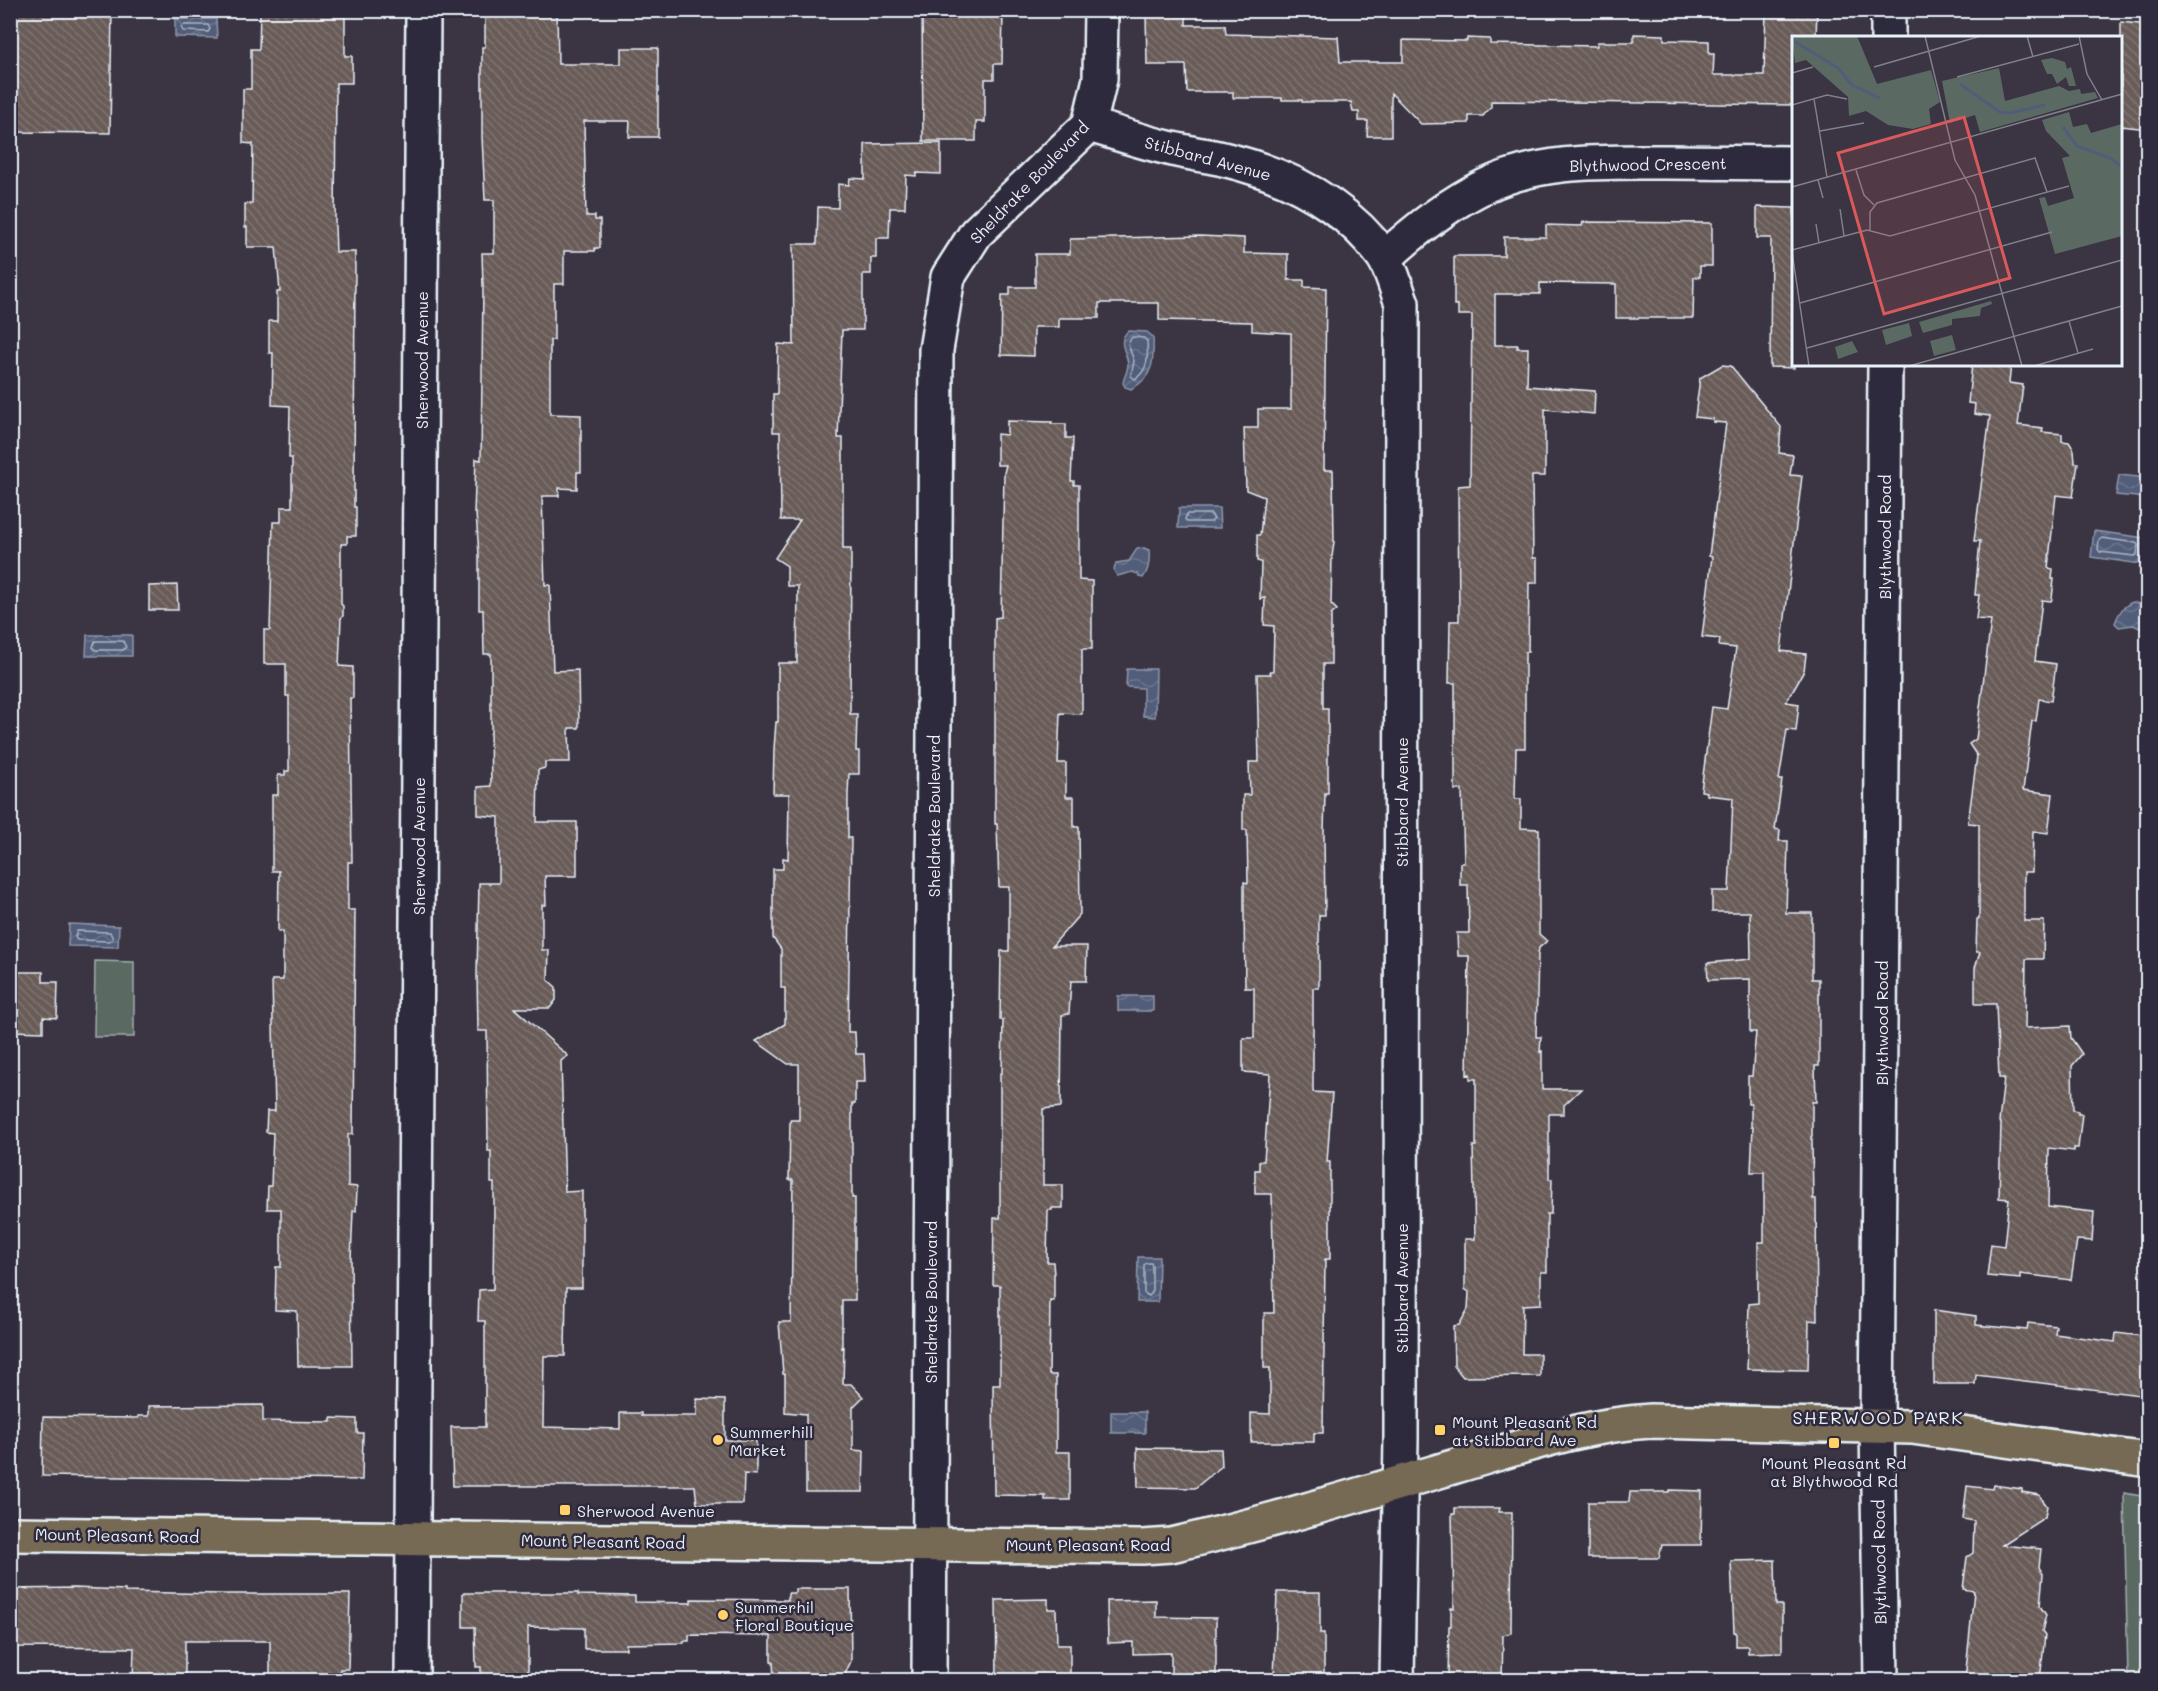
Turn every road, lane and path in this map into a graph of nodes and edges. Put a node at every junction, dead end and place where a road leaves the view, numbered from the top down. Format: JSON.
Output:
{"nodes":[{"id":1,"x":423,"y":10,"type":"edge"},
{"id":2,"x":1101,"y":10,"type":"edge"},
{"id":3,"x":1888,"y":10,"type":"edge"},
{"id":4,"x":1888,"y":36,"type":"edge"},
{"id":5,"x":1089,"y":125,"type":"junction"},
{"id":6,"x":1792,"y":163,"type":"edge"},
{"id":7,"x":1385,"y":258,"type":"junction"},
{"id":8,"x":1885,"y":366,"type":"edge"},
{"id":9,"x":1877,"y":1425,"type":"junction"},
{"id":10,"x":2148,"y":1460,"type":"edge"},
{"id":11,"x":1400,"y":1483,"type":"junction"},
{"id":12,"x":10,"y":1534,"type":"edge"},
{"id":13,"x":413,"y":1539,"type":"junction"},
{"id":14,"x":929,"y":1544,"type":"junction"},
{"id":15,"x":412,"y":1680,"type":"edge"},
{"id":16,"x":928,"y":1680,"type":"edge"},
{"id":17,"x":1397,"y":1680,"type":"edge"},
{"id":18,"x":1881,"y":1680,"type":"edge"}],
"edges":[{"from":1,"to":13,"type":"street","name":"Sherwood Avenue"},
{"from":2,"to":5,"type":"street","name":"Sheldrake Boulevard"},
{"from":3,"to":4,"type":"street"},
{"from":5,"to":7,"type":"street","name":"Stibbard Avenue"},
{"from":5,"to":14,"type":"street","name":"Sheldrake Boulevard"},
{"from":6,"to":7,"type":"street","name":"Blythwood Crescent"},
{"from":7,"to":11,"type":"street","name":"Stibbard Avenue"},
{"from":8,"to":9,"type":"street","name":"Blythwood Road"},
{"from":9,"to":10,"type":"main road","name":"Mount Pleasant Road"},
{"from":9,"to":11,"type":"main road","name":"Mount Pleasant Road"},
{"from":9,"to":18,"type":"street","name":"Blythwood Road"},
{"from":11,"to":14,"type":"main road","name":"Mount Pleasant Road"},
{"from":11,"to":17,"type":"street","name":"Stibbard Avenue"},
{"from":12,"to":13,"type":"main road","name":"Mount Pleasant Road"},
{"from":13,"to":14,"type":"main road","name":"Mount Pleasant Road"},
{"from":13,"to":15,"type":"street","name":"Sherwood Avenue"},
{"from":14,"to":16,"type":"street","name":"Sheldrake Boulevard"}]}
